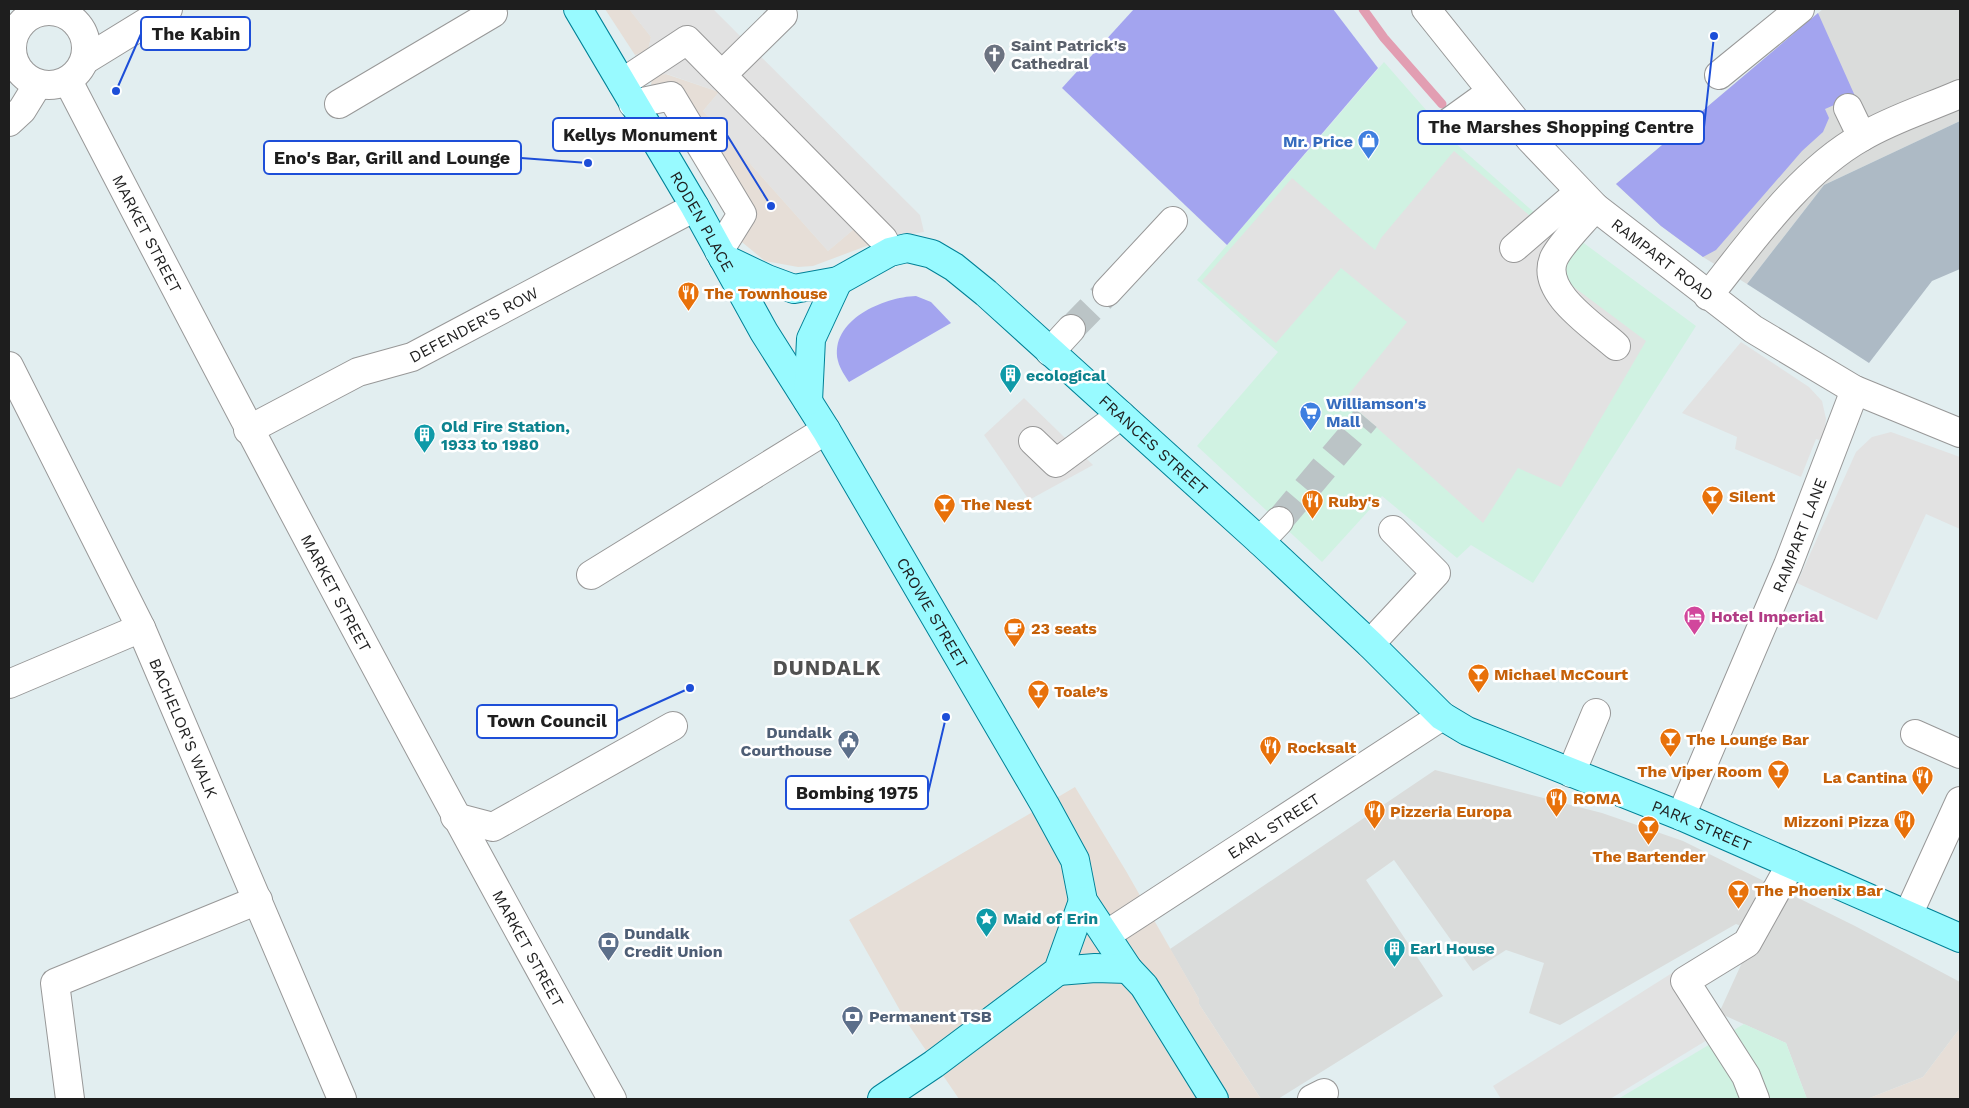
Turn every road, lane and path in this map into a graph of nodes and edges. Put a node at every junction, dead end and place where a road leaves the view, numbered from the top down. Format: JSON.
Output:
{"nodes":[{"id":1,"x":168,"y":9,"type":"edge"},
{"id":2,"x":578,"y":9,"type":"edge"},
{"id":3,"x":1426,"y":9,"type":"edge"},
{"id":4,"x":1800,"y":9,"type":"edge"},
{"id":5,"x":493,"y":13,"type":"dead end"},
{"id":6,"x":73,"y":15,"type":"edge"},
{"id":7,"x":783,"y":15,"type":"dead end"},
{"id":8,"x":13,"y":19,"type":"edge"},
{"id":9,"x":85,"y":60,"type":"junction"},
{"id":10,"x":723,"y":74,"type":"junction"},
{"id":11,"x":1719,"y":76,"type":"dead end"},
{"id":12,"x":68,"y":81,"type":"junction"},
{"id":13,"x":38,"y":84,"type":"junction"},
{"id":14,"x":1491,"y":92,"type":"junction"},
{"id":15,"x":628,"y":93,"type":"junction"},
{"id":16,"x":1960,"y":94,"type":"edge"},
{"id":17,"x":339,"y":104,"type":"dead end"},
{"id":18,"x":1848,"y":108,"type":"dead end"},
{"id":19,"x":9,"y":122,"type":"edge"},
{"id":20,"x":1441,"y":128,"type":"dead end"},
{"id":21,"x":1862,"y":137,"type":"junction"},
{"id":22,"x":1587,"y":200,"type":"junction"},
{"id":23,"x":695,"y":207,"type":"junction"},
{"id":24,"x":1173,"y":221,"type":"dead end"},
{"id":25,"x":1514,"y":248,"type":"dead end"},
{"id":26,"x":890,"y":252,"type":"junction"},
{"id":27,"x":721,"y":255,"type":"junction"},
{"id":28,"x":838,"y":281,"type":"junction"},
{"id":29,"x":1107,"y":292,"type":"tunnel mouth"},
{"id":30,"x":1708,"y":296,"type":"junction"},
{"id":31,"x":1071,"y":329,"type":"tunnel mouth"},
{"id":32,"x":764,"y":332,"type":"joint"},
{"id":33,"x":1616,"y":346,"type":"dead end"},
{"id":34,"x":1050,"y":352,"type":"junction"},
{"id":35,"x":9,"y":366,"type":"edge"},
{"id":36,"x":1856,"y":390,"type":"junction"},
{"id":37,"x":808,"y":401,"type":"junction"},
{"id":38,"x":1121,"y":415,"type":"junction"},
{"id":39,"x":248,"y":430,"type":"junction"},
{"id":40,"x":826,"y":430,"type":"junction"},
{"id":41,"x":1960,"y":433,"type":"edge"},
{"id":42,"x":1033,"y":441,"type":"dead end"},
{"id":43,"x":1279,"y":521,"type":"tunnel mouth"},
{"id":44,"x":1393,"y":530,"type":"dead end"},
{"id":45,"x":1260,"y":541,"type":"junction"},
{"id":46,"x":590,"y":575,"type":"dead end"},
{"id":47,"x":141,"y":628,"type":"junction"},
{"id":48,"x":1370,"y":644,"type":"junction"},
{"id":49,"x":9,"y":684,"type":"edge"},
{"id":50,"x":1596,"y":713,"type":"dead end"},
{"id":51,"x":1442,"y":716,"type":"junction"},
{"id":52,"x":673,"y":726,"type":"dead end"},
{"id":53,"x":1914,"y":734,"type":"dead end"},
{"id":54,"x":1960,"y":754,"type":"edge"},
{"id":55,"x":1571,"y":773,"type":"junction"},
{"id":56,"x":1960,"y":801,"type":"edge"},
{"id":57,"x":1681,"y":816,"type":"junction"},
{"id":58,"x":456,"y":817,"type":"junction"},
{"id":59,"x":493,"y":828,"type":"junction"},
{"id":60,"x":1791,"y":864,"type":"junction"},
{"id":61,"x":483,"y":868,"type":"junction"},
{"id":62,"x":258,"y":900,"type":"junction"},
{"id":63,"x":1083,"y":901,"type":"junction"},
{"id":64,"x":1908,"y":915,"type":"junction"},
{"id":65,"x":1106,"y":935,"type":"junction"},
{"id":66,"x":1960,"y":938,"type":"edge"},
{"id":67,"x":1128,"y":970,"type":"junction"},
{"id":68,"x":1058,"y":971,"type":"junction"},
{"id":69,"x":70,"y":1099,"type":"edge"},
{"id":70,"x":342,"y":1099,"type":"edge"},
{"id":71,"x":612,"y":1099,"type":"edge"},
{"id":72,"x":882,"y":1099,"type":"edge"},
{"id":73,"x":1214,"y":1099,"type":"edge"},
{"id":74,"x":1755,"y":1099,"type":"edge"}],
"edges":[{"from":1,"to":9,"type":"street"},
{"from":2,"to":15,"type":"main road","name":"RODEN PLACE"},
{"from":3,"to":14,"type":"street","name":"RAMPART ROAD"},
{"from":4,"to":11,"type":"street"},
{"from":5,"to":17,"type":"street"},
{"from":6,"to":8,"type":"street"},
{"from":6,"to":9,"type":"street"},
{"from":7,"to":10,"type":"street"},
{"from":8,"to":13,"type":"street"},
{"from":9,"to":12,"type":"street"},
{"from":10,"to":15,"type":"street"},
{"from":10,"to":26,"type":"street"},
{"from":12,"to":13,"type":"street"},
{"from":12,"to":39,"type":"street","name":"MARKET STREET"},
{"from":13,"to":19,"type":"street"},
{"from":14,"to":20,"type":"street"},
{"from":14,"to":22,"type":"street","name":"RAMPART ROAD"},
{"from":15,"to":23,"type":"main road","name":"RODEN PLACE"},
{"from":15,"to":27,"type":"street"},
{"from":16,"to":21,"type":"street"},
{"from":18,"to":21,"type":"street"},
{"from":21,"to":30,"type":"street"},
{"from":22,"to":25,"type":"street"},
{"from":22,"to":30,"type":"street","name":"RAMPART ROAD"},
{"from":22,"to":33,"type":"street"},
{"from":23,"to":27,"type":"main road","name":"RODEN PLACE"},
{"from":23,"to":39,"type":"street","name":"DEFENDER'S ROW"},
{"from":24,"to":29,"type":"street"},
{"from":26,"to":28,"type":"main road","name":"FRANCES STREET"},
{"from":26,"to":34,"type":"main road","name":"FRANCES STREET"},
{"from":27,"to":28,"type":"main road","name":"FRANCES STREET"},
{"from":27,"to":32,"type":"main road","name":"RODEN PLACE"},
{"from":28,"to":37,"type":"main road"},
{"from":30,"to":36,"type":"street","name":"RAMPART ROAD"},
{"from":31,"to":34,"type":"street"},
{"from":32,"to":37,"type":"main road","name":"CROWE STREET"},
{"from":34,"to":38,"type":"main road","name":"FRANCES STREET"},
{"from":35,"to":47,"type":"street","name":"BACHELOR'S WALK"},
{"from":36,"to":41,"type":"street","name":"RAMPART ROAD"},
{"from":36,"to":57,"type":"street","name":"RAMPART LANE"},
{"from":37,"to":40,"type":"main road","name":"CROWE STREET"},
{"from":38,"to":42,"type":"street"},
{"from":38,"to":45,"type":"main road","name":"FRANCES STREET"},
{"from":39,"to":58,"type":"street","name":"MARKET STREET"},
{"from":40,"to":46,"type":"street"},
{"from":40,"to":63,"type":"main road","name":"CROWE STREET"},
{"from":43,"to":45,"type":"street"},
{"from":44,"to":48,"type":"street"},
{"from":45,"to":48,"type":"main road","name":"FRANCES STREET"},
{"from":47,"to":49,"type":"street"},
{"from":47,"to":62,"type":"street","name":"BACHELOR'S WALK"},
{"from":48,"to":51,"type":"main road","name":"FRANCES STREET"},
{"from":50,"to":55,"type":"street"},
{"from":51,"to":55,"type":"main road","name":"PARK STREET"},
{"from":51,"to":65,"type":"street","name":"EARL STREET"},
{"from":52,"to":59,"type":"street"},
{"from":53,"to":54,"type":"street"},
{"from":55,"to":57,"type":"main road","name":"PARK STREET"},
{"from":56,"to":64,"type":"street"},
{"from":57,"to":60,"type":"main road","name":"PARK STREET"},
{"from":58,"to":59,"type":"street"},
{"from":58,"to":61,"type":"street","name":"MARKET STREET"},
{"from":59,"to":61,"type":"street"},
{"from":60,"to":64,"type":"main road","name":"PARK STREET"},
{"from":60,"to":74,"type":"street"},
{"from":61,"to":71,"type":"street","name":"MARKET STREET"},
{"from":62,"to":69,"type":"street"},
{"from":62,"to":70,"type":"street","name":"BACHELOR'S WALK"},
{"from":63,"to":65,"type":"main road"},
{"from":63,"to":68,"type":"main road"},
{"from":64,"to":66,"type":"main road","name":"PARK STREET"},
{"from":65,"to":67,"type":"main road"},
{"from":67,"to":68,"type":"main road"},
{"from":67,"to":73,"type":"main road"},
{"from":68,"to":72,"type":"main road"}]}
